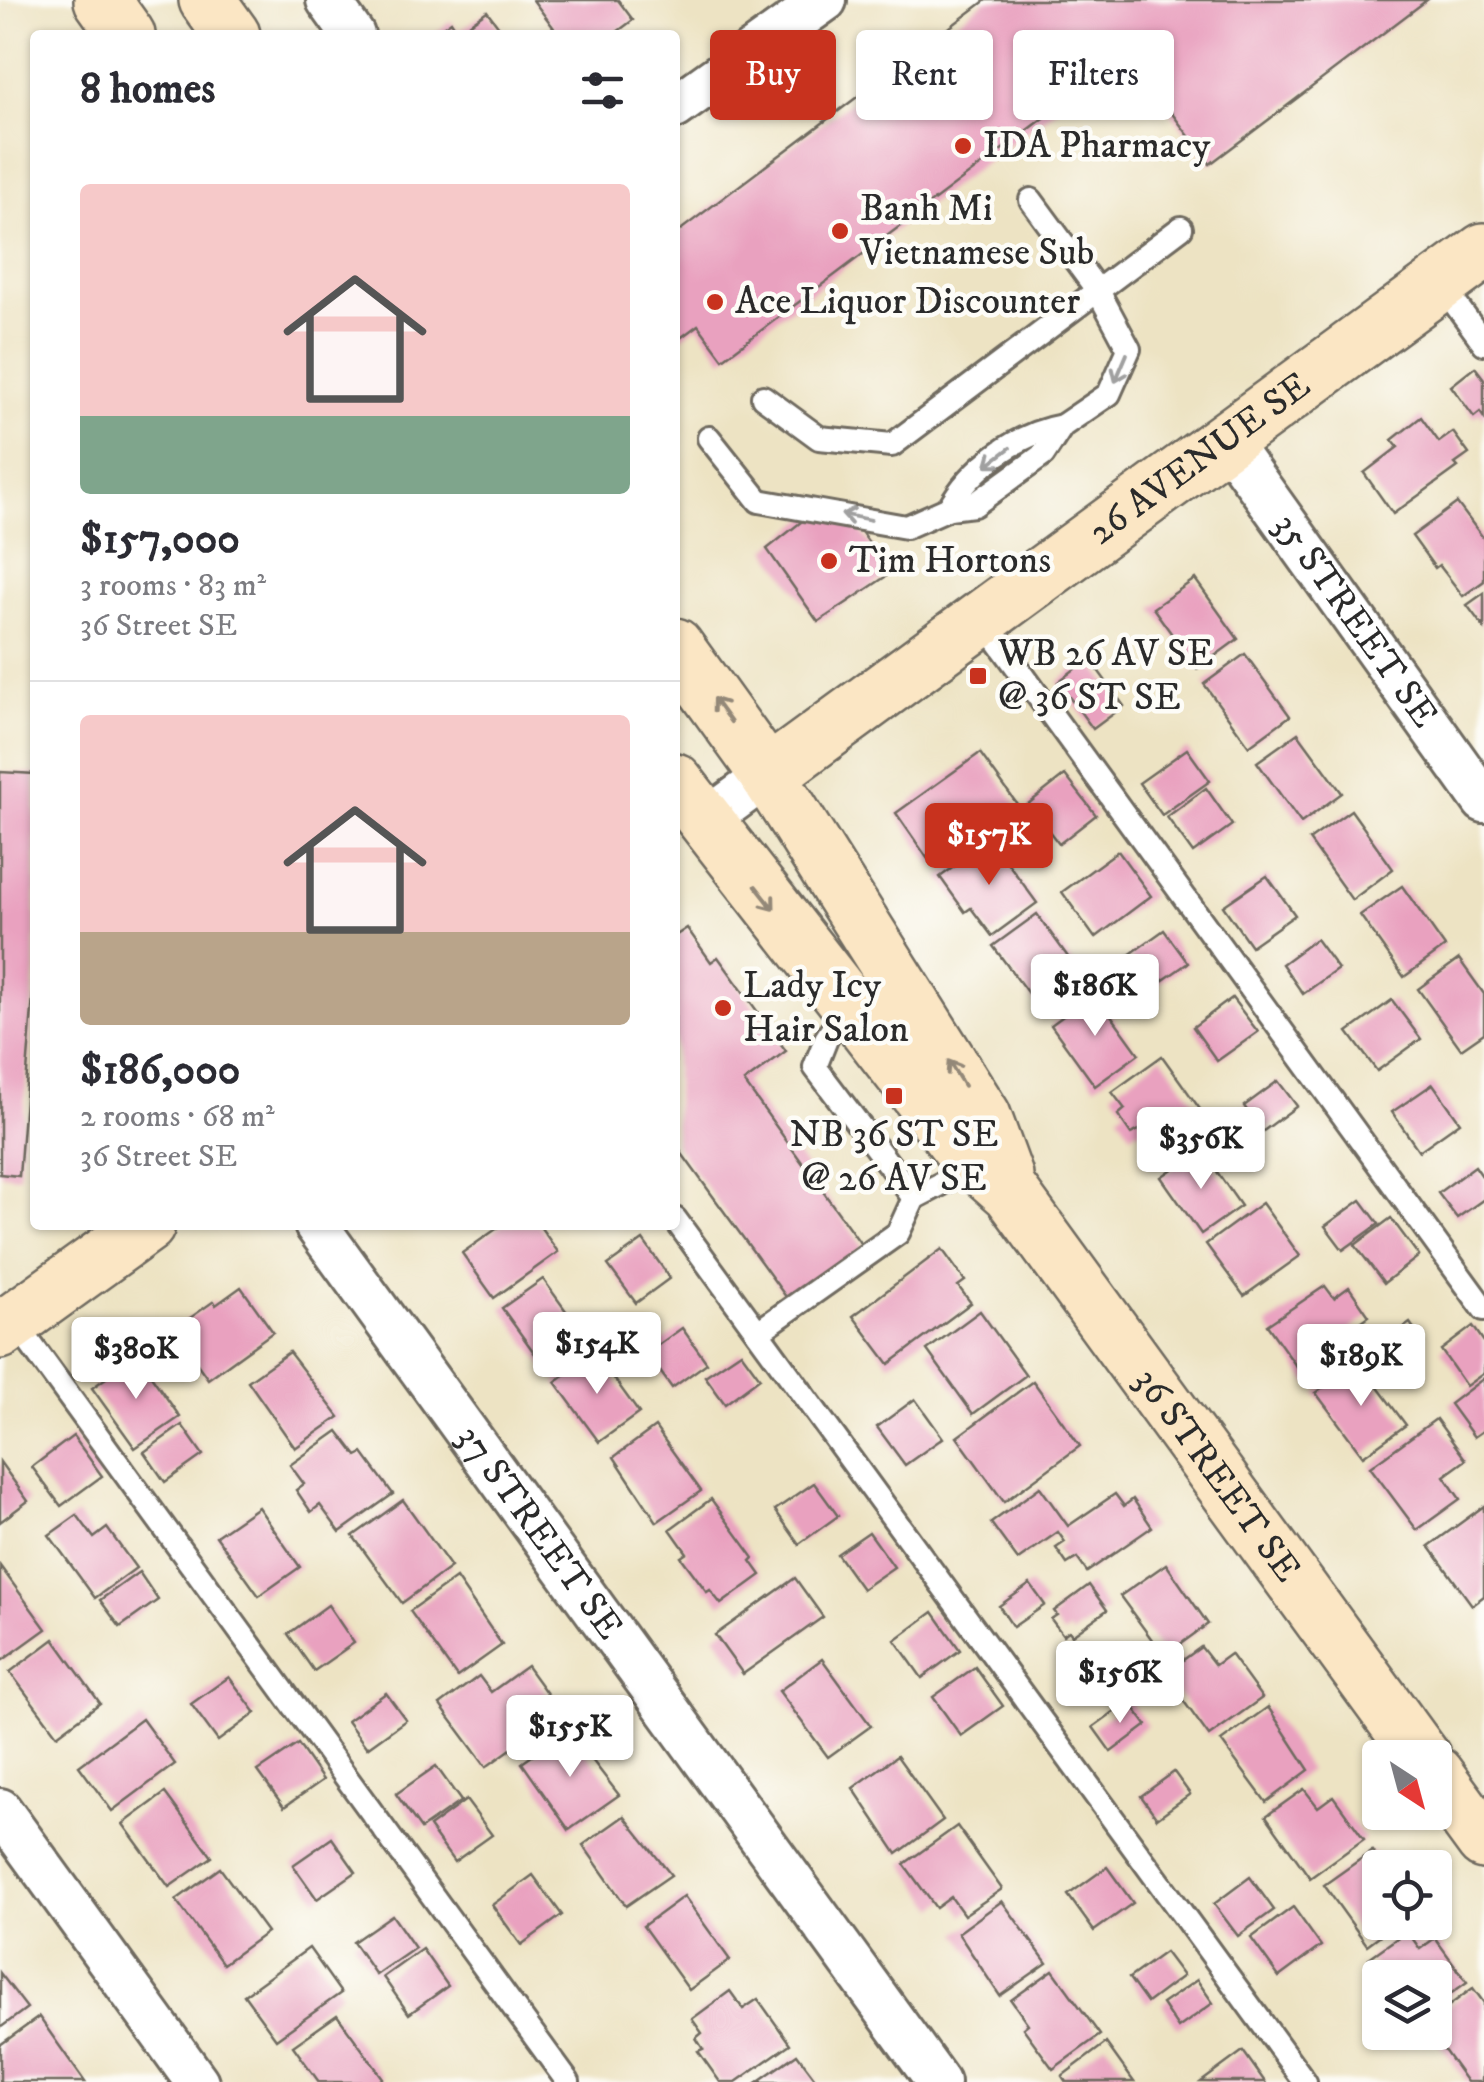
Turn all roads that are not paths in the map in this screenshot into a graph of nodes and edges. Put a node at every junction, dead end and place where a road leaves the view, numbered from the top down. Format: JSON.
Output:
{"nodes":[{"id":1,"x":102,"y":0,"type":"edge"},
{"id":2,"x":207,"y":0,"type":"edge"},
{"id":3,"x":825,"y":0,"type":"edge"},
{"id":4,"x":123,"y":30,"type":"edge"},
{"id":5,"x":228,"y":30,"type":"edge"},
{"id":6,"x":680,"y":103,"type":"edge"},
{"id":7,"x":1031,"y":200,"type":"dead end"},
{"id":8,"x":1181,"y":228,"type":"dead end"},
{"id":9,"x":1484,"y":251,"type":"edge"},
{"id":10,"x":1440,"y":283,"type":"junction"},
{"id":11,"x":1098,"y":290,"type":"junction"},
{"id":12,"x":1484,"y":343,"type":"edge"},
{"id":13,"x":763,"y":396,"type":"dead end"},
{"id":14,"x":709,"y":438,"type":"dead end"},
{"id":15,"x":1226,"y":440,"type":"junction"},
{"id":16,"x":982,"y":618,"type":"junction"},
{"id":17,"x":680,"y":653,"type":"edge"},
{"id":18,"x":768,"y":775,"type":"junction"},
{"id":19,"x":1484,"y":801,"type":"edge"},
{"id":20,"x":685,"y":815,"type":"edge"},
{"id":21,"x":848,"y":1004,"type":"junction"},
{"id":22,"x":995,"y":1178,"type":"junction"},
{"id":23,"x":914,"y":1198,"type":"junction"},
{"id":24,"x":680,"y":1226,"type":"edge"},
{"id":25,"x":140,"y":1230,"type":"edge"},
{"id":26,"x":320,"y":1230,"type":"edge"},
{"id":27,"x":1484,"y":1309,"type":"edge"},
{"id":28,"x":7,"y":1326,"type":"edge"},
{"id":29,"x":758,"y":1332,"type":"junction"},
{"id":30,"x":1410,"y":1740,"type":"edge"},
{"id":31,"x":1452,"y":1797,"type":"edge"},
{"id":32,"x":0,"y":1810,"type":"edge"},
{"id":33,"x":1484,"y":1841,"type":"edge"},
{"id":34,"x":197,"y":2082,"type":"edge"},
{"id":35,"x":568,"y":2082,"type":"edge"},
{"id":36,"x":938,"y":2082,"type":"edge"},
{"id":37,"x":1305,"y":2082,"type":"edge"}],
"edges":[{"from":1,"to":4,"type":"main road"},
{"from":2,"to":5,"type":"main road"},
{"from":3,"to":6,"type":"street"},
{"from":7,"to":11,"type":"lane"},
{"from":8,"to":11,"type":"lane"},
{"from":9,"to":10,"type":"main road","name":"26 AVENUE SE"},
{"from":10,"to":12,"type":"lane"},
{"from":10,"to":15,"type":"main road","name":"26 AVENUE SE"},
{"from":11,"to":13,"type":"lane"},
{"from":11,"to":14,"type":"lane","one_way":true},
{"from":15,"to":16,"type":"main road","name":"26 AVENUE SE"},
{"from":15,"to":19,"type":"street","name":"35 STREET SE"},
{"from":16,"to":18,"type":"main road","name":"26 AVENUE SE"},
{"from":16,"to":27,"type":"lane"},
{"from":18,"to":17,"type":"main road","name":"36 STREET SE","one_way":true},
{"from":18,"to":20,"type":"street","name":"26 AVENUE SE"},
{"from":22,"to":18,"type":"main road","name":"36 STREET SE","one_way":true},
{"from":20,"to":21,"type":"main road","name":"36 STREET SE","one_way":true},
{"from":21,"to":22,"type":"main road","name":"36 STREET SE"},
{"from":21,"to":23,"type":"lane"},
{"from":22,"to":23,"type":"lane"},
{"from":22,"to":30,"type":"main road","name":"36 STREET SE"},
{"from":23,"to":29,"type":"lane"},
{"from":24,"to":29,"type":"lane"},
{"from":25,"to":28,"type":"main road"},
{"from":26,"to":36,"type":"street","name":"37 STREET SE"},
{"from":28,"to":35,"type":"lane"},
{"from":29,"to":37,"type":"lane"},
{"from":31,"to":33,"type":"main road"},
{"from":32,"to":34,"type":"street"}]}
